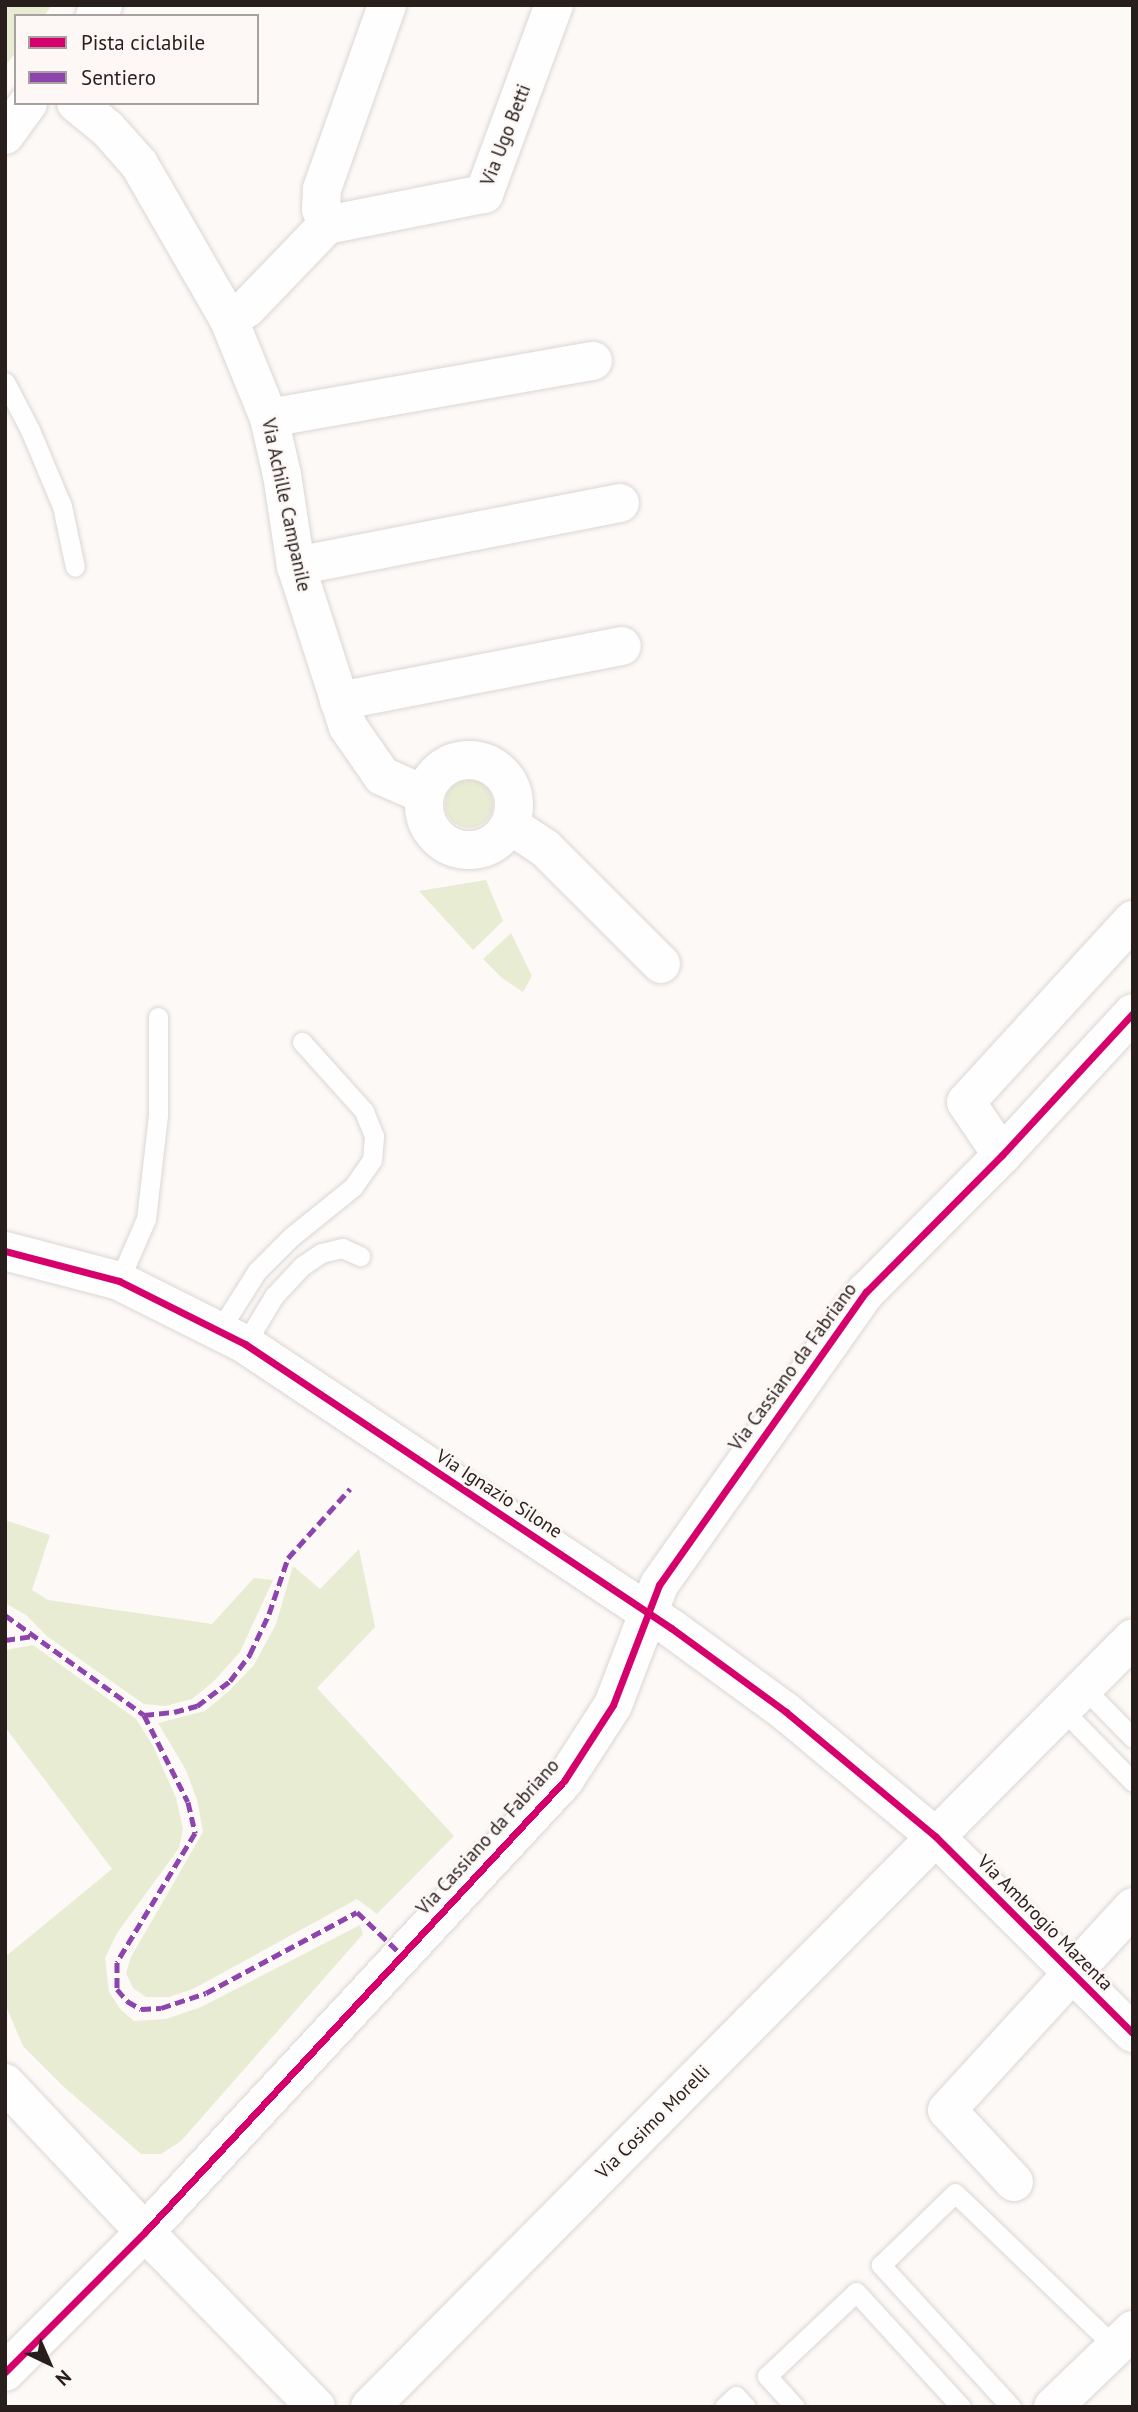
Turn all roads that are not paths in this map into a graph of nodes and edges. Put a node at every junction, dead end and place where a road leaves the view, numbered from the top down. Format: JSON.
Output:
{"nodes":[{"id":1,"x":387,"y":5,"type":"edge"},
{"id":2,"x":554,"y":5,"type":"edge"},
{"id":3,"x":27,"y":105,"type":"edge"},
{"id":4,"x":78,"y":105,"type":"edge"},
{"id":5,"x":5,"y":135,"type":"edge"},
{"id":6,"x":327,"y":225,"type":"junction"},
{"id":7,"x":229,"y":320,"type":"junction"},
{"id":8,"x":593,"y":361,"type":"dead end"},
{"id":9,"x":5,"y":382,"type":"edge"},
{"id":10,"x":269,"y":418,"type":"junction"},
{"id":11,"x":620,"y":503,"type":"dead end"},
{"id":12,"x":296,"y":566,"type":"junction"},
{"id":13,"x":75,"y":567,"type":"dead end"},
{"id":14,"x":621,"y":646,"type":"dead end"},
{"id":15,"x":339,"y":701,"type":"junction"},
{"id":16,"x":425,"y":795,"type":"junction"},
{"id":17,"x":510,"y":825,"type":"junction"},
{"id":18,"x":1133,"y":920,"type":"edge"},
{"id":19,"x":661,"y":964,"type":"dead end"},
{"id":20,"x":1133,"y":1013,"type":"edge"},
{"id":21,"x":158,"y":1017,"type":"dead end"},
{"id":22,"x":302,"y":1042,"type":"dead end"},
{"id":23,"x":1002,"y":1155,"type":"junction"},
{"id":24,"x":5,"y":1251,"type":"edge"},
{"id":25,"x":360,"y":1256,"type":"dead end"},
{"id":26,"x":119,"y":1281,"type":"junction"},
{"id":27,"x":232,"y":1338,"type":"junction"},
{"id":28,"x":647,"y":1612,"type":"junction"},
{"id":29,"x":1133,"y":1638,"type":"edge"},
{"id":30,"x":1073,"y":1699,"type":"junction"},
{"id":31,"x":1133,"y":1738,"type":"edge"},
{"id":32,"x":1133,"y":1782,"type":"edge"},
{"id":33,"x":935,"y":1836,"type":"junction"},
{"id":34,"x":1133,"y":1907,"type":"edge"},
{"id":35,"x":1072,"y":1970,"type":"junction"},
{"id":36,"x":1133,"y":2033,"type":"edge"},
{"id":37,"x":5,"y":2083,"type":"edge"},
{"id":38,"x":1014,"y":2182,"type":"dead end"},
{"id":39,"x":145,"y":2232,"type":"junction"},
{"id":40,"x":1124,"y":2339,"type":"edge"},
{"id":41,"x":5,"y":2372,"type":"edge"},
{"id":42,"x":316,"y":2407,"type":"edge"},
{"id":43,"x":370,"y":2407,"type":"edge"},
{"id":44,"x":724,"y":2407,"type":"edge"},
{"id":45,"x":746,"y":2407,"type":"edge"},
{"id":46,"x":795,"y":2407,"type":"edge"},
{"id":47,"x":961,"y":2407,"type":"edge"},
{"id":48,"x":1011,"y":2407,"type":"edge"},
{"id":49,"x":1053,"y":2407,"type":"edge"}],
"edges":[{"from":1,"to":6,"type":"street"},
{"from":2,"to":6,"type":"street","name":"Via Ugo Betti"},
{"from":3,"to":5,"type":"street"},
{"from":4,"to":7,"type":"street","name":"Via Achille Campanile"},
{"from":6,"to":7,"type":"street"},
{"from":7,"to":10,"type":"street","name":"Via Achille Campanile"},
{"from":8,"to":10,"type":"street"},
{"from":9,"to":13,"type":"lane"},
{"from":10,"to":12,"type":"street","name":"Via Achille Campanile"},
{"from":11,"to":12,"type":"street"},
{"from":12,"to":15,"type":"street","name":"Via Achille Campanile"},
{"from":14,"to":15,"type":"street"},
{"from":15,"to":16,"type":"street","name":"Via Achille Campanile"},
{"from":16,"to":17,"type":"street"},
{"from":16,"to":17,"type":"street"},
{"from":17,"to":19,"type":"street"},
{"from":18,"to":23,"type":"street"},
{"from":20,"to":23,"type":"street","name":"Via Cassiano da Fabriano"},
{"from":21,"to":26,"type":"lane"},
{"from":22,"to":27,"type":"lane"},
{"from":23,"to":28,"type":"street","name":"Via Cassiano da Fabriano"},
{"from":24,"to":26,"type":"street","name":"Via Ignazio Silone"},
{"from":25,"to":27,"type":"lane"},
{"from":26,"to":27,"type":"street","name":"Via Ignazio Silone"},
{"from":27,"to":28,"type":"street","name":"Via Ignazio Silone"},
{"from":28,"to":33,"type":"street","name":"Via Ignazio Silone"},
{"from":28,"to":39,"type":"street","name":"Via Cassiano da Fabriano"},
{"from":29,"to":30,"type":"street"},
{"from":30,"to":31,"type":"lane"},
{"from":30,"to":32,"type":"lane"},
{"from":30,"to":33,"type":"street"},
{"from":33,"to":35,"type":"street","name":"Via Ambrogio Mazenta"},
{"from":33,"to":43,"type":"street","name":"Via Cosimo Morelli"},
{"from":34,"to":35,"type":"street"},
{"from":35,"to":36,"type":"street","name":"Via Ambrogio Mazenta"},
{"from":35,"to":38,"type":"street"},
{"from":37,"to":39,"type":"street"},
{"from":39,"to":41,"type":"street","name":"Via Cassiano da Fabriano"},
{"from":39,"to":42,"type":"street"},
{"from":40,"to":48,"type":"lane"},
{"from":40,"to":49,"type":"street"},
{"from":44,"to":45,"type":"lane"},
{"from":46,"to":47,"type":"lane"}]}
